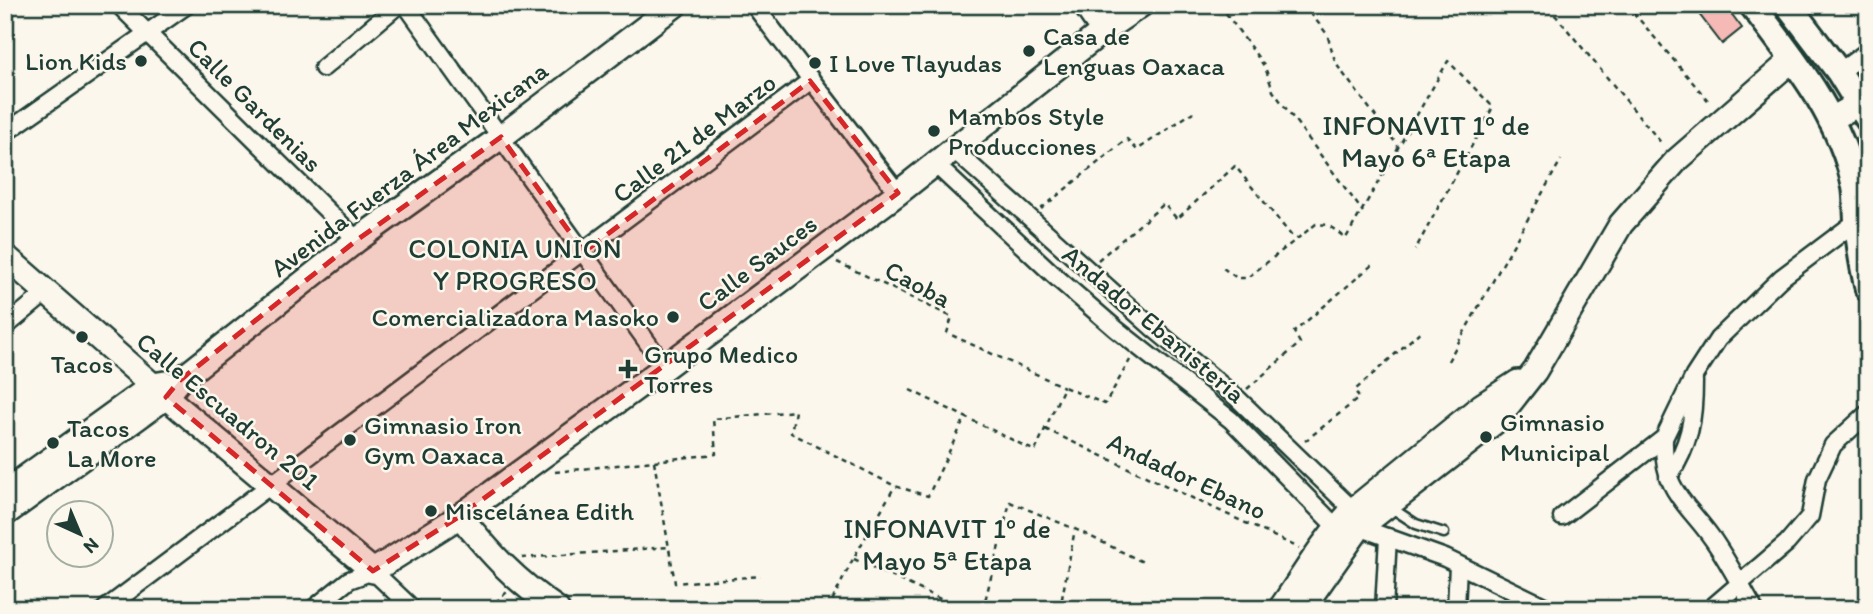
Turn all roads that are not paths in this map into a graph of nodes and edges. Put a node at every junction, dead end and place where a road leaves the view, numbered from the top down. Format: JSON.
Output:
{"nodes":[{"id":1,"x":120,"y":5,"type":"edge"},
{"id":2,"x":187,"y":5,"type":"edge"},
{"id":3,"x":398,"y":5,"type":"edge"},
{"id":4,"x":406,"y":5,"type":"edge"},
{"id":5,"x":675,"y":5,"type":"edge"},
{"id":6,"x":754,"y":5,"type":"edge"},
{"id":7,"x":1085,"y":5,"type":"edge"},
{"id":8,"x":1752,"y":5,"type":"edge"},
{"id":9,"x":1788,"y":5,"type":"edge"},
{"id":10,"x":1136,"y":7,"type":"edge"},
{"id":11,"x":1103,"y":31,"type":"junction"},
{"id":12,"x":148,"y":34,"type":"junction"},
{"id":13,"x":1868,"y":51,"type":"edge"},
{"id":14,"x":1793,"y":59,"type":"junction"},
{"id":15,"x":323,"y":68,"type":"dead end"},
{"id":16,"x":1839,"y":72,"type":"junction"},
{"id":17,"x":810,"y":81,"type":"junction"},
{"id":18,"x":1864,"y":111,"type":"edge"},
{"id":19,"x":1830,"y":120,"type":"junction"},
{"id":20,"x":7,"y":129,"type":"edge"},
{"id":21,"x":501,"y":137,"type":"junction"},
{"id":22,"x":944,"y":157,"type":"junction"},
{"id":23,"x":898,"y":193,"type":"junction"},
{"id":24,"x":1857,"y":221,"type":"junction"},
{"id":25,"x":357,"y":240,"type":"junction"},
{"id":26,"x":584,"y":252,"type":"junction"},
{"id":27,"x":5,"y":256,"type":"edge"},
{"id":28,"x":1868,"y":289,"type":"edge"},
{"id":29,"x":47,"y":292,"type":"junction"},
{"id":30,"x":5,"y":327,"type":"edge"},
{"id":31,"x":665,"y":368,"type":"junction"},
{"id":32,"x":1694,"y":376,"type":"junction"},
{"id":33,"x":166,"y":388,"type":"junction"},
{"id":34,"x":1868,"y":413,"type":"edge"},
{"id":35,"x":1664,"y":438,"type":"junction"},
{"id":36,"x":1668,"y":478,"type":"junction"},
{"id":37,"x":269,"y":484,"type":"junction"},
{"id":38,"x":5,"y":492,"type":"edge"},
{"id":39,"x":1382,"y":498,"type":"junction"},
{"id":40,"x":5,"y":514,"type":"edge"},
{"id":41,"x":460,"y":516,"type":"junction"},
{"id":42,"x":1562,"y":517,"type":"dead end"},
{"id":43,"x":1348,"y":521,"type":"junction"},
{"id":44,"x":1444,"y":533,"type":"dead end"},
{"id":45,"x":1388,"y":537,"type":"junction"},
{"id":46,"x":1458,"y":565,"type":"junction"},
{"id":47,"x":373,"y":571,"type":"junction"},
{"id":48,"x":1739,"y":584,"type":"junction"},
{"id":49,"x":1293,"y":605,"type":"edge"},
{"id":50,"x":1535,"y":605,"type":"edge"},
{"id":51,"x":104,"y":609,"type":"edge"},
{"id":52,"x":313,"y":609,"type":"edge"},
{"id":53,"x":413,"y":609,"type":"edge"},
{"id":54,"x":557,"y":609,"type":"edge"},
{"id":55,"x":1384,"y":609,"type":"edge"},
{"id":56,"x":1456,"y":609,"type":"edge"},
{"id":57,"x":1550,"y":609,"type":"edge"},
{"id":58,"x":1710,"y":609,"type":"edge"},
{"id":59,"x":1754,"y":609,"type":"edge"}],
"edges":[{"from":1,"to":12,"type":"street","name":"Calle Gardenias"},
{"from":2,"to":12,"type":"street"},
{"from":3,"to":15,"type":"street"},
{"from":4,"to":21,"type":"street"},
{"from":5,"to":21,"type":"street","name":"Avenida Fuerza Área Mexicana"},
{"from":6,"to":17,"type":"street"},
{"from":7,"to":11,"type":"street"},
{"from":8,"to":14,"type":"main road"},
{"from":9,"to":16,"type":"main road"},
{"from":10,"to":11,"type":"street","name":"Calle Sauces"},
{"from":11,"to":22,"type":"street","name":"Calle Sauces"},
{"from":12,"to":20,"type":"street"},
{"from":12,"to":25,"type":"street","name":"Calle Gardenias"},
{"from":13,"to":16,"type":"street"},
{"from":14,"to":19,"type":"main road"},
{"from":14,"to":39,"type":"street"},
{"from":16,"to":18,"type":"main road"},
{"from":17,"to":23,"type":"street"},
{"from":17,"to":26,"type":"street","name":"Calle 21 de Marzo"},
{"from":18,"to":19,"type":"street"},
{"from":19,"to":24,"type":"main road"},
{"from":21,"to":25,"type":"street","name":"Avenida Fuerza Área Mexicana"},
{"from":21,"to":26,"type":"street"},
{"from":22,"to":23,"type":"street","name":"Calle Sauces"},
{"from":22,"to":43,"type":"street","name":"Andador Ebanistería"},
{"from":22,"to":43,"type":"street","name":"Andador Ebanistería"},
{"from":23,"to":31,"type":"street","name":"Calle Sauces"},
{"from":24,"to":28,"type":"main road"},
{"from":24,"to":32,"type":"street"},
{"from":25,"to":33,"type":"street","name":"Avenida Fuerza Área Mexicana"},
{"from":26,"to":31,"type":"street"},
{"from":26,"to":37,"type":"street","name":"Calle 21 de Marzo"},
{"from":27,"to":29,"type":"street","name":"Calle Escuadron 201"},
{"from":29,"to":30,"type":"street"},
{"from":29,"to":33,"type":"street","name":"Calle Escuadron 201"},
{"from":31,"to":41,"type":"street","name":"Calle Sauces"},
{"from":32,"to":35,"type":"street"},
{"from":32,"to":36,"type":"street"},
{"from":33,"to":37,"type":"street","name":"Calle Escuadron 201"},
{"from":33,"to":38,"type":"street","name":"Avenida Fuerza Área Mexicana"},
{"from":33,"to":40,"type":"street","name":"Avenida Fuerza Área Mexicana"},
{"from":34,"to":48,"type":"street"},
{"from":35,"to":36,"type":"street"},
{"from":35,"to":42,"type":"street"},
{"from":36,"to":48,"type":"street"},
{"from":37,"to":47,"type":"street","name":"Calle Escuadron 201"},
{"from":37,"to":51,"type":"street","name":"Calle 21 de Marzo"},
{"from":39,"to":43,"type":"street"},
{"from":39,"to":44,"type":"lane"},
{"from":41,"to":47,"type":"street","name":"Calle Sauces"},
{"from":41,"to":54,"type":"street"},
{"from":43,"to":45,"type":"street","name":"Andador Ebanistería"},
{"from":43,"to":49,"type":"street"},
{"from":43,"to":49,"type":"street"},
{"from":45,"to":46,"type":"street","name":"Andador Ebanistería"},
{"from":45,"to":55,"type":"street"},
{"from":46,"to":50,"type":"street","name":"Andador Ebanistería"},
{"from":46,"to":56,"type":"street"},
{"from":47,"to":52,"type":"street","name":"Calle Sauces"},
{"from":47,"to":53,"type":"street","name":"Calle Escuadron 201"},
{"from":48,"to":58,"type":"street"},
{"from":48,"to":59,"type":"street"},
{"from":50,"to":57,"type":"street","name":"Andador Ebanistería"}]}
